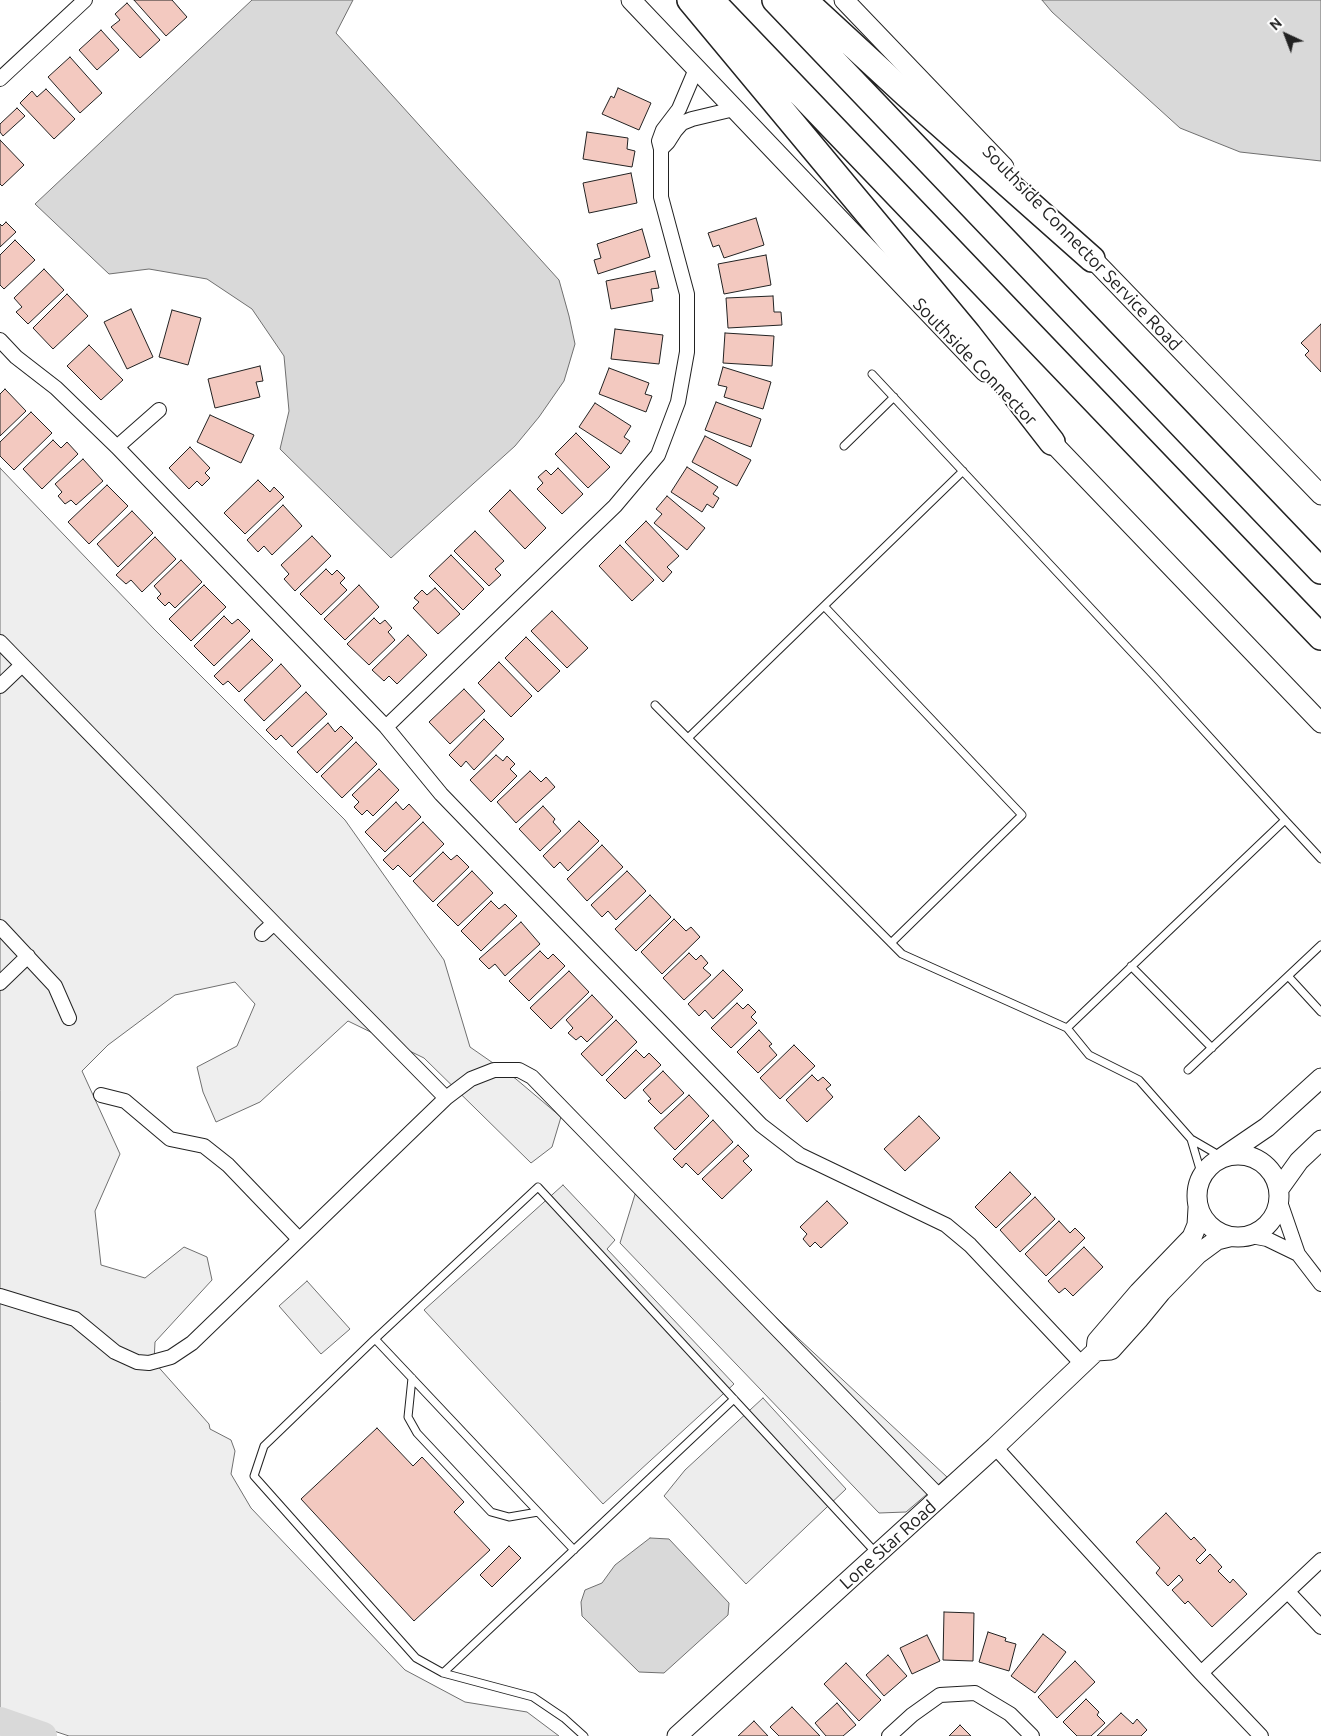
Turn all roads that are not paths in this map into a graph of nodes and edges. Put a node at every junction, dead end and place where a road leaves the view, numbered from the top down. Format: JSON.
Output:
{"nodes":[{"id":1,"x":85,"y":0,"type":"edge"},
{"id":2,"x":631,"y":0,"type":"edge"},
{"id":3,"x":690,"y":0,"type":"edge"},
{"id":4,"x":711,"y":0,"type":"edge"},
{"id":5,"x":775,"y":0,"type":"edge"},
{"id":6,"x":804,"y":0,"type":"edge"},
{"id":7,"x":844,"y":0,"type":"edge"},
{"id":8,"x":696,"y":69,"type":"junction"},
{"id":9,"x":0,"y":80,"type":"edge"},
{"id":10,"x":734,"y":109,"type":"junction"},
{"id":11,"x":661,"y":150,"type":"junction"},
{"id":12,"x":1092,"y":259,"type":"junction"},
{"id":13,"x":0,"y":340,"type":"edge"},
{"id":14,"x":872,"y":374,"type":"dead end"},
{"id":15,"x":894,"y":397,"type":"junction"},
{"id":16,"x":159,"y":410,"type":"dead end"},
{"id":17,"x":1052,"y":442,"type":"junction"},
{"id":18,"x":844,"y":446,"type":"dead end"},
{"id":19,"x":117,"y":447,"type":"junction"},
{"id":20,"x":963,"y":472,"type":"junction"},
{"id":21,"x":1321,"y":495,"type":"edge"},
{"id":22,"x":1321,"y":571,"type":"edge"},
{"id":23,"x":824,"y":606,"type":"junction"},
{"id":24,"x":1321,"y":637,"type":"edge"},
{"id":25,"x":0,"y":642,"type":"edge"},
{"id":26,"x":22,"y":665,"type":"junction"},
{"id":27,"x":0,"y":686,"type":"edge"},
{"id":28,"x":655,"y":705,"type":"dead end"},
{"id":29,"x":1321,"y":723,"type":"edge"},
{"id":30,"x":386,"y":726,"type":"junction"},
{"id":31,"x":688,"y":738,"type":"junction"},
{"id":32,"x":1285,"y":820,"type":"junction"},
{"id":33,"x":1321,"y":859,"type":"edge"},
{"id":34,"x":274,"y":923,"type":"junction"},
{"id":35,"x":0,"y":927,"type":"edge"},
{"id":36,"x":262,"y":934,"type":"dead end"},
{"id":37,"x":890,"y":943,"type":"junction"},
{"id":38,"x":1321,"y":945,"type":"edge"},
{"id":39,"x":28,"y":956,"type":"junction"},
{"id":40,"x":1132,"y":966,"type":"junction"},
{"id":41,"x":1288,"y":976,"type":"junction"},
{"id":42,"x":0,"y":983,"type":"edge"},
{"id":43,"x":1321,"y":1012,"type":"edge"},
{"id":44,"x":69,"y":1018,"type":"dead end"},
{"id":45,"x":1067,"y":1028,"type":"junction"},
{"id":46,"x":1212,"y":1048,"type":"junction"},
{"id":47,"x":1188,"y":1070,"type":"dead end"},
{"id":48,"x":1321,"y":1078,"type":"edge"},
{"id":49,"x":101,"y":1095,"type":"dead end"},
{"id":50,"x":446,"y":1098,"type":"junction"},
{"id":51,"x":1192,"y":1139,"type":"junction"},
{"id":52,"x":1321,"y":1140,"type":"edge"},
{"id":53,"x":1223,"y":1158,"type":"junction"},
{"id":54,"x":1202,"y":1176,"type":"junction"},
{"id":55,"x":1279,"y":1192,"type":"junction"},
{"id":56,"x":1198,"y":1208,"type":"junction"},
{"id":57,"x":1251,"y":1236,"type":"junction"},
{"id":58,"x":1229,"y":1237,"type":"junction"},
{"id":59,"x":299,"y":1239,"type":"junction"},
{"id":60,"x":1298,"y":1254,"type":"junction"},
{"id":61,"x":1321,"y":1284,"type":"edge"},
{"id":62,"x":0,"y":1296,"type":"edge"},
{"id":63,"x":375,"y":1339,"type":"junction"},
{"id":64,"x":1089,"y":1357,"type":"junction"},
{"id":65,"x":412,"y":1378,"type":"junction"},
{"id":66,"x":734,"y":1399,"type":"junction"},
{"id":67,"x":995,"y":1447,"type":"junction"},
{"id":68,"x":940,"y":1497,"type":"junction"},
{"id":69,"x":538,"y":1512,"type":"junction"},
{"id":70,"x":574,"y":1550,"type":"junction"},
{"id":71,"x":877,"y":1554,"type":"junction"},
{"id":72,"x":1321,"y":1560,"type":"edge"},
{"id":73,"x":1288,"y":1592,"type":"junction"},
{"id":74,"x":1321,"y":1627,"type":"edge"},
{"id":75,"x":443,"y":1673,"type":"junction"},
{"id":76,"x":1201,"y":1673,"type":"junction"},
{"id":77,"x":584,"y":1736,"type":"edge"},
{"id":78,"x":677,"y":1736,"type":"edge"},
{"id":79,"x":890,"y":1736,"type":"edge"},
{"id":80,"x":1032,"y":1736,"type":"edge"},
{"id":81,"x":1261,"y":1736,"type":"edge"}],
"edges":[{"from":1,"to":9,"type":"street"},
{"from":2,"to":8,"type":"street","name":"Southside Connector"},
{"from":3,"to":17,"type":"highway"},
{"from":4,"to":24,"type":"highway"},
{"from":5,"to":22,"type":"highway"},
{"from":6,"to":12,"type":"highway"},
{"from":7,"to":12,"type":"street","name":"Southside Connector Service Road"},
{"from":8,"to":10,"type":"street","name":"Southside Connector"},
{"from":8,"to":11,"type":"street"},
{"from":10,"to":11,"type":"street"},
{"from":10,"to":17,"type":"street","name":"Southside Connector"},
{"from":11,"to":30,"type":"street"},
{"from":12,"to":21,"type":"street","name":"Southside Connector Service Road"},
{"from":13,"to":19,"type":"street"},
{"from":14,"to":15,"type":"lane"},
{"from":15,"to":18,"type":"lane"},
{"from":15,"to":20,"type":"lane"},
{"from":16,"to":19,"type":"street"},
{"from":17,"to":29,"type":"street","name":"Southside Connector"},
{"from":19,"to":30,"type":"street"},
{"from":20,"to":23,"type":"lane"},
{"from":20,"to":32,"type":"lane"},
{"from":23,"to":31,"type":"lane"},
{"from":23,"to":37,"type":"lane"},
{"from":25,"to":26,"type":"street"},
{"from":26,"to":27,"type":"street"},
{"from":26,"to":34,"type":"street"},
{"from":28,"to":31,"type":"lane"},
{"from":30,"to":64,"type":"street"},
{"from":31,"to":37,"type":"lane"},
{"from":32,"to":33,"type":"lane"},
{"from":32,"to":40,"type":"lane"},
{"from":34,"to":36,"type":"street"},
{"from":34,"to":50,"type":"street"},
{"from":35,"to":39,"type":"street"},
{"from":37,"to":45,"type":"lane"},
{"from":38,"to":41,"type":"lane"},
{"from":39,"to":42,"type":"street"},
{"from":39,"to":44,"type":"street"},
{"from":40,"to":45,"type":"lane"},
{"from":40,"to":46,"type":"lane"},
{"from":41,"to":43,"type":"lane"},
{"from":41,"to":46,"type":"lane"},
{"from":45,"to":51,"type":"lane"},
{"from":46,"to":47,"type":"lane"},
{"from":48,"to":53,"type":"street"},
{"from":49,"to":59,"type":"street"},
{"from":50,"to":59,"type":"street"},
{"from":50,"to":68,"type":"street"},
{"from":51,"to":53,"type":"lane"},
{"from":51,"to":54,"type":"lane"},
{"from":52,"to":55,"type":"street"},
{"from":53,"to":54,"type":"street"},
{"from":53,"to":55,"type":"street"},
{"from":54,"to":56,"type":"street"},
{"from":55,"to":57,"type":"street"},
{"from":55,"to":60,"type":"street"},
{"from":56,"to":58,"type":"street"},
{"from":56,"to":64,"type":"street","name":"Lone Star Road"},
{"from":57,"to":58,"type":"street"},
{"from":57,"to":60,"type":"street"},
{"from":58,"to":64,"type":"street","name":"Lone Star Road"},
{"from":59,"to":62,"type":"street"},
{"from":60,"to":61,"type":"street"},
{"from":63,"to":65,"type":"lane"},
{"from":63,"to":66,"type":"lane"},
{"from":63,"to":75,"type":"lane"},
{"from":64,"to":67,"type":"street","name":"Lone Star Road"},
{"from":65,"to":69,"type":"lane"},
{"from":65,"to":69,"type":"lane"},
{"from":66,"to":70,"type":"lane"},
{"from":66,"to":71,"type":"lane"},
{"from":67,"to":68,"type":"street","name":"Lone Star Road"},
{"from":67,"to":76,"type":"street"},
{"from":68,"to":71,"type":"street","name":"Lone Star Road"},
{"from":69,"to":70,"type":"lane"},
{"from":70,"to":75,"type":"lane"},
{"from":71,"to":78,"type":"street","name":"Lone Star Road"},
{"from":72,"to":73,"type":"street"},
{"from":73,"to":74,"type":"street"},
{"from":73,"to":76,"type":"street"},
{"from":75,"to":77,"type":"lane"},
{"from":76,"to":81,"type":"street"},
{"from":79,"to":80,"type":"street"}]}
